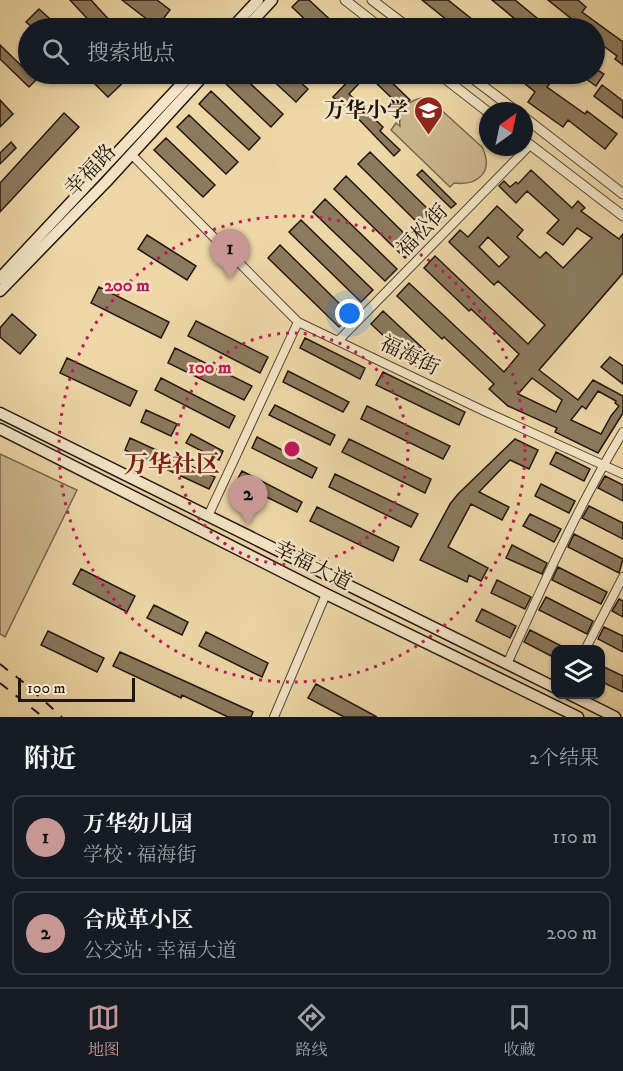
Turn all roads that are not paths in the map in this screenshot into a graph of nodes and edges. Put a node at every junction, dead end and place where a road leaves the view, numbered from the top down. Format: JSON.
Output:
{"nodes":[{"id":1,"x":258,"y":0,"type":"edge"},
{"id":2,"x":272,"y":0,"type":"edge"},
{"id":3,"x":345,"y":0,"type":"edge"},
{"id":4,"x":372,"y":0,"type":"edge"},
{"id":5,"x":241,"y":18,"type":"edge"},
{"id":6,"x":255,"y":18,"type":"edge"},
{"id":7,"x":368,"y":18,"type":"edge"},
{"id":8,"x":396,"y":18,"type":"edge"},
{"id":9,"x":181,"y":84,"type":"edge"},
{"id":10,"x":196,"y":84,"type":"edge"},
{"id":11,"x":452,"y":84,"type":"edge"},
{"id":12,"x":480,"y":84,"type":"edge"},
{"id":13,"x":504,"y":102,"type":"edge"},
{"id":14,"x":479,"y":105,"type":"edge"},
{"id":15,"x":533,"y":124,"type":"edge"},
{"id":16,"x":533,"y":148,"type":"edge"},
{"id":17,"x":132,"y":155,"type":"junction"},
{"id":18,"x":515,"y":156,"type":"edge"},
{"id":19,"x":623,"y":194,"type":"edge"},
{"id":20,"x":623,"y":216,"type":"edge"},
{"id":21,"x":0,"y":278,"type":"edge"},
{"id":22,"x":0,"y":291,"type":"edge"},
{"id":23,"x":298,"y":322,"type":"junction"},
{"id":24,"x":338,"y":341,"type":"junction"},
{"id":25,"x":0,"y":413,"type":"edge"},
{"id":26,"x":0,"y":429,"type":"edge"},
{"id":27,"x":623,"y":432,"type":"edge"},
{"id":28,"x":603,"y":465,"type":"junction"},
{"id":29,"x":623,"y":474,"type":"edge"},
{"id":30,"x":208,"y":516,"type":"junction"},
{"id":31,"x":623,"y":577,"type":"edge"},
{"id":32,"x":326,"y":594,"type":"junction"},
{"id":33,"x":588,"y":645,"type":"edge"},
{"id":34,"x":507,"y":664,"type":"junction"},
{"id":35,"x":551,"y":686,"type":"edge"},
{"id":36,"x":579,"y":699,"type":"edge"},
{"id":37,"x":274,"y":717,"type":"edge"},
{"id":38,"x":578,"y":717,"type":"edge"},
{"id":39,"x":615,"y":717,"type":"edge"}],
"edges":[{"from":1,"to":5,"type":"main road"},
{"from":2,"to":6,"type":"main road"},
{"from":3,"to":7,"type":"street"},
{"from":4,"to":8,"type":"street"},
{"from":9,"to":21,"type":"main road","name":"幸福路"},
{"from":10,"to":17,"type":"main road","name":"幸福路"},
{"from":11,"to":14,"type":"street"},
{"from":12,"to":13,"type":"street"},
{"from":15,"to":19,"type":"street"},
{"from":16,"to":20,"type":"street"},
{"from":17,"to":22,"type":"main road","name":"幸福路"},
{"from":17,"to":23,"type":"street","name":"福海街"},
{"from":18,"to":24,"type":"street","name":"福松街"},
{"from":23,"to":24,"type":"street","name":"福海街"},
{"from":23,"to":30,"type":"street"},
{"from":24,"to":28,"type":"street","name":"福海街"},
{"from":25,"to":30,"type":"main road","name":"幸福大道"},
{"from":26,"to":32,"type":"main road","name":"幸福大道"},
{"from":27,"to":28,"type":"street"},
{"from":28,"to":29,"type":"street","name":"福海街"},
{"from":28,"to":34,"type":"street"},
{"from":30,"to":34,"type":"main road","name":"幸福大道"},
{"from":31,"to":33,"type":"street"},
{"from":32,"to":37,"type":"street"},
{"from":32,"to":38,"type":"main road","name":"幸福大道"},
{"from":34,"to":35,"type":"main road","name":"幸福大道"},
{"from":36,"to":39,"type":"main road"}]}
